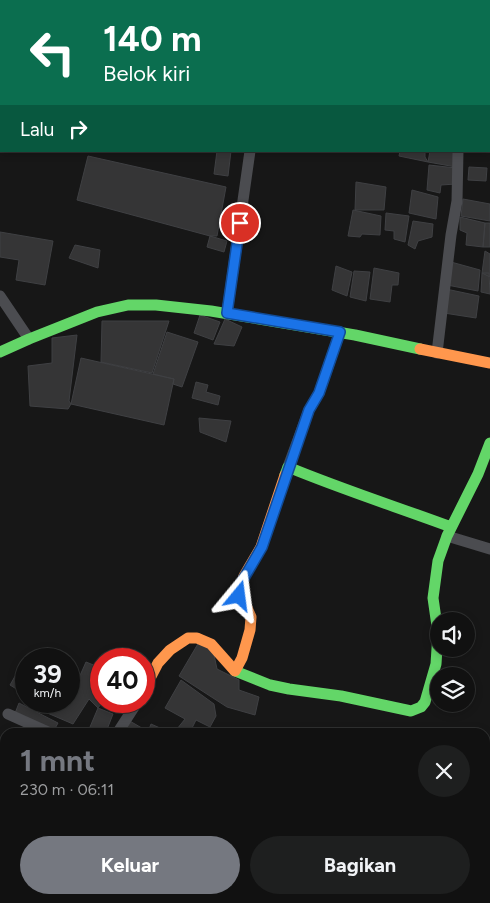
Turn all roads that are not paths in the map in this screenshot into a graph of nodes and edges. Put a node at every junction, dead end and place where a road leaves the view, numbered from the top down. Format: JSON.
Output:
{"nodes":[{"id":1,"x":250,"y":152,"type":"edge"},
{"id":2,"x":458,"y":152,"type":"edge"},
{"id":3,"x":0,"y":296,"type":"edge"},
{"id":4,"x":227,"y":313,"type":"junction"},
{"id":5,"x":340,"y":332,"type":"junction"},
{"id":6,"x":29,"y":339,"type":"junction"},
{"id":7,"x":0,"y":352,"type":"edge"},
{"id":8,"x":437,"y":354,"type":"junction"},
{"id":9,"x":490,"y":363,"type":"edge"},
{"id":10,"x":490,"y":443,"type":"edge"},
{"id":11,"x":288,"y":467,"type":"junction"},
{"id":12,"x":449,"y":532,"type":"junction"},
{"id":13,"x":490,"y":549,"type":"edge"},
{"id":14,"x":155,"y":669,"type":"edge"},
{"id":15,"x":236,"y":671,"type":"junction"},
{"id":16,"x":130,"y":713,"type":"edge"},
{"id":17,"x":8,"y":714,"type":"dead end"},
{"id":18,"x":39,"y":728,"type":"edge"},
{"id":19,"x":121,"y":728,"type":"edge"}],
"edges":[{"from":1,"to":4,"type":"street"},
{"from":2,"to":8,"type":"street"},
{"from":3,"to":6,"type":"street"},
{"from":4,"to":5,"type":"main road"},
{"from":4,"to":6,"type":"main road"},
{"from":5,"to":8,"type":"main road"},
{"from":5,"to":11,"type":"street"},
{"from":6,"to":7,"type":"main road"},
{"from":8,"to":9,"type":"main road"},
{"from":10,"to":12,"type":"main road"},
{"from":11,"to":12,"type":"main road"},
{"from":11,"to":15,"type":"main road"},
{"from":12,"to":13,"type":"street"},
{"from":12,"to":15,"type":"main road"},
{"from":14,"to":15,"type":"main road"},
{"from":16,"to":19,"type":"street"},
{"from":17,"to":18,"type":"street"}]}
